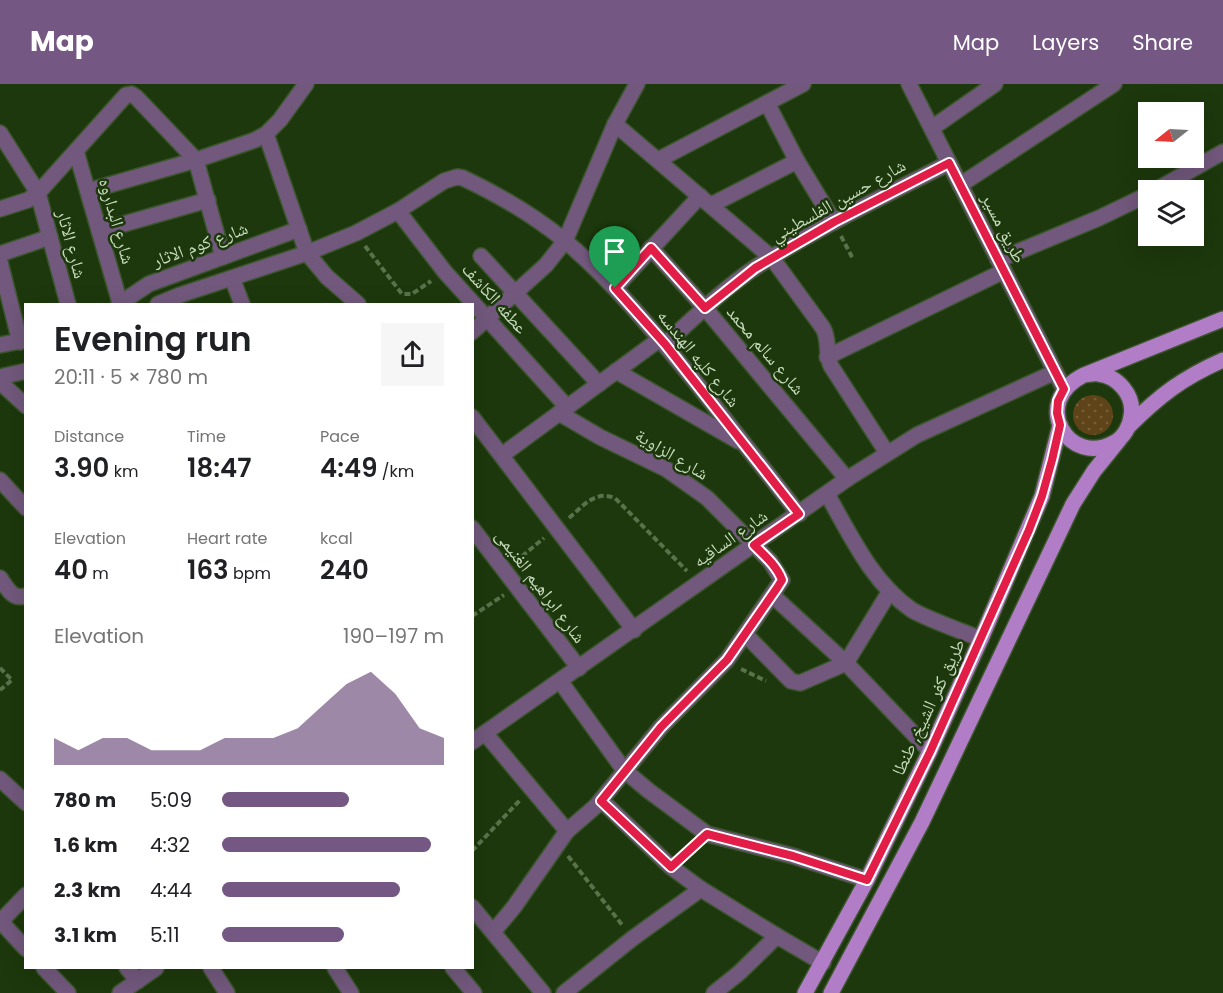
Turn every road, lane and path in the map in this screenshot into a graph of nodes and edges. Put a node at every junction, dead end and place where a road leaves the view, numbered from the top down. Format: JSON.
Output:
{"nodes":[{"id":1,"x":306,"y":84,"type":"edge"},
{"id":2,"x":637,"y":84,"type":"edge"},
{"id":3,"x":803,"y":84,"type":"edge"},
{"id":4,"x":909,"y":84,"type":"edge"},
{"id":5,"x":995,"y":84,"type":"edge"},
{"id":6,"x":1114,"y":84,"type":"edge"},
{"id":7,"x":767,"y":103,"type":"junction"},
{"id":8,"x":615,"y":124,"type":"junction"},
{"id":9,"x":932,"y":128,"type":"junction"},
{"id":10,"x":0,"y":133,"type":"edge"},
{"id":11,"x":266,"y":134,"type":"junction"},
{"id":12,"x":76,"y":151,"type":"junction"},
{"id":13,"x":1223,"y":152,"type":"edge"},
{"id":14,"x":196,"y":160,"type":"junction"},
{"id":15,"x":658,"y":160,"type":"junction"},
{"id":16,"x":797,"y":161,"type":"junction"},
{"id":17,"x":949,"y":163,"type":"junction"},
{"id":18,"x":1174,"y":180,"type":"edge"},
{"id":19,"x":960,"y":185,"type":"junction"},
{"id":20,"x":88,"y":191,"type":"junction"},
{"id":21,"x":38,"y":193,"type":"junction"},
{"id":22,"x":1138,"y":199,"type":"edge"},
{"id":23,"x":208,"y":200,"type":"junction"},
{"id":24,"x":705,"y":201,"type":"junction"},
{"id":25,"x":0,"y":209,"type":"edge"},
{"id":26,"x":398,"y":212,"type":"junction"},
{"id":27,"x":834,"y":222,"type":"junction"},
{"id":28,"x":298,"y":229,"type":"junction"},
{"id":29,"x":99,"y":231,"type":"junction"},
{"id":30,"x":356,"y":234,"type":"junction"},
{"id":31,"x":50,"y":237,"type":"junction"},
{"id":32,"x":565,"y":241,"type":"junction"},
{"id":33,"x":651,"y":248,"type":"junction"},
{"id":34,"x":307,"y":253,"type":"junction"},
{"id":35,"x":0,"y":254,"type":"edge"},
{"id":36,"x":223,"y":256,"type":"junction"},
{"id":37,"x":481,"y":256,"type":"dead end"},
{"id":38,"x":772,"y":258,"type":"junction"},
{"id":39,"x":853,"y":260,"type":"dead end"},
{"id":40,"x":0,"y":262,"type":"edge"},
{"id":41,"x":1001,"y":265,"type":"junction"},
{"id":42,"x":445,"y":272,"type":"junction"},
{"id":43,"x":232,"y":278,"type":"junction"},
{"id":44,"x":615,"y":288,"type":"junction"},
{"id":45,"x":516,"y":294,"type":"junction"},
{"id":46,"x":339,"y":298,"type":"edge"},
{"id":47,"x":68,"y":303,"type":"edge"},
{"id":48,"x":120,"y":303,"type":"edge"},
{"id":49,"x":121,"y":303,"type":"edge"},
{"id":50,"x":160,"y":303,"type":"edge"},
{"id":51,"x":242,"y":303,"type":"edge"},
{"id":52,"x":355,"y":303,"type":"edge"},
{"id":53,"x":473,"y":303,"type":"edge"},
{"id":54,"x":474,"y":304,"type":"edge"},
{"id":55,"x":705,"y":308,"type":"junction"},
{"id":56,"x":488,"y":319,"type":"junction"},
{"id":57,"x":1223,"y":319,"type":"edge"},
{"id":58,"x":474,"y":330,"type":"edge"},
{"id":59,"x":23,"y":341,"type":"edge"},
{"id":60,"x":662,"y":341,"type":"junction"},
{"id":61,"x":0,"y":345,"type":"edge"},
{"id":62,"x":827,"y":357,"type":"junction"},
{"id":63,"x":1223,"y":360,"type":"edge"},
{"id":64,"x":616,"y":371,"type":"junction"},
{"id":65,"x":24,"y":372,"type":"edge"},
{"id":66,"x":1055,"y":372,"type":"junction"},
{"id":67,"x":1084,"y":375,"type":"junction"},
{"id":68,"x":0,"y":379,"type":"edge"},
{"id":69,"x":599,"y":384,"type":"junction"},
{"id":70,"x":1064,"y":389,"type":"junction"},
{"id":71,"x":24,"y":404,"type":"edge"},
{"id":72,"x":563,"y":410,"type":"junction"},
{"id":73,"x":474,"y":420,"type":"edge"},
{"id":74,"x":1060,"y":425,"type":"junction"},
{"id":75,"x":1124,"y":434,"type":"junction"},
{"id":76,"x":746,"y":446,"type":"junction"},
{"id":77,"x":887,"y":453,"type":"junction"},
{"id":78,"x":502,"y":455,"type":"junction"},
{"id":79,"x":847,"y":479,"type":"junction"},
{"id":80,"x":0,"y":480,"type":"edge"},
{"id":81,"x":827,"y":494,"type":"junction"},
{"id":82,"x":24,"y":506,"type":"edge"},
{"id":83,"x":799,"y":514,"type":"junction"},
{"id":84,"x":557,"y":528,"type":"junction"},
{"id":85,"x":474,"y":531,"type":"edge"},
{"id":86,"x":754,"y":545,"type":"junction"},
{"id":87,"x":505,"y":570,"type":"junction"},
{"id":88,"x":0,"y":578,"type":"edge"},
{"id":89,"x":699,"y":583,"type":"junction"},
{"id":90,"x":517,"y":585,"type":"junction"},
{"id":91,"x":890,"y":591,"type":"junction"},
{"id":92,"x":772,"y":595,"type":"junction"},
{"id":93,"x":24,"y":597,"type":"edge"},
{"id":94,"x":474,"y":615,"type":"edge"},
{"id":95,"x":634,"y":630,"type":"junction"},
{"id":96,"x":745,"y":634,"type":"junction"},
{"id":97,"x":981,"y":639,"type":"junction"},
{"id":98,"x":727,"y":660,"type":"junction"},
{"id":99,"x":846,"y":663,"type":"junction"},
{"id":100,"x":0,"y":668,"type":"edge"},
{"id":101,"x":579,"y":668,"type":"junction"},
{"id":102,"x":560,"y":681,"type":"junction"},
{"id":103,"x":793,"y":682,"type":"junction"},
{"id":104,"x":0,"y":690,"type":"edge"},
{"id":105,"x":479,"y":738,"type":"edge"},
{"id":106,"x":930,"y":752,"type":"junction"},
{"id":107,"x":624,"y":770,"type":"junction"},
{"id":108,"x":0,"y":779,"type":"edge"},
{"id":109,"x":531,"y":788,"type":"junction"},
{"id":110,"x":24,"y":801,"type":"edge"},
{"id":111,"x":601,"y":801,"type":"junction"},
{"id":112,"x":707,"y":834,"type":"junction"},
{"id":113,"x":563,"y":838,"type":"junction"},
{"id":114,"x":474,"y":849,"type":"edge"},
{"id":115,"x":671,"y":867,"type":"junction"},
{"id":116,"x":867,"y":880,"type":"junction"},
{"id":117,"x":701,"y":889,"type":"junction"},
{"id":118,"x":24,"y":897,"type":"edge"},
{"id":119,"x":474,"y":909,"type":"edge"},
{"id":120,"x":494,"y":931,"type":"junction"},
{"id":121,"x":777,"y":936,"type":"junction"},
{"id":122,"x":633,"y":938,"type":"junction"},
{"id":123,"x":24,"y":946,"type":"edge"},
{"id":124,"x":823,"y":963,"type":"junction"},
{"id":125,"x":45,"y":969,"type":"edge"},
{"id":126,"x":128,"y":969,"type":"edge"},
{"id":127,"x":155,"y":969,"type":"edge"},
{"id":128,"x":212,"y":969,"type":"edge"},
{"id":129,"x":336,"y":969,"type":"edge"},
{"id":130,"x":454,"y":969,"type":"edge"},
{"id":131,"x":138,"y":981,"type":"junction"},
{"id":132,"x":68,"y":993,"type":"edge"},
{"id":133,"x":120,"y":993,"type":"edge"},
{"id":134,"x":227,"y":993,"type":"edge"},
{"id":135,"x":351,"y":993,"type":"edge"},
{"id":136,"x":474,"y":993,"type":"edge"},
{"id":137,"x":543,"y":993,"type":"edge"},
{"id":138,"x":564,"y":993,"type":"edge"},
{"id":139,"x":714,"y":993,"type":"edge"},
{"id":140,"x":805,"y":993,"type":"edge"},
{"id":141,"x":831,"y":993,"type":"edge"}],
"edges":[{"from":1,"to":11,"type":"street"},
{"from":2,"to":8,"type":"street"},
{"from":3,"to":7,"type":"street"},
{"from":4,"to":9,"type":"street","name":"طريق مسير"},
{"from":5,"to":9,"type":"street"},
{"from":6,"to":19,"type":"street"},
{"from":7,"to":15,"type":"street"},
{"from":7,"to":16,"type":"street"},
{"from":8,"to":15,"type":"street"},
{"from":8,"to":32,"type":"street"},
{"from":9,"to":17,"type":"street","name":"طريق مسير"},
{"from":10,"to":21,"type":"street","name":"شارع الاثار"},
{"from":11,"to":14,"type":"street"},
{"from":11,"to":28,"type":"street"},
{"from":12,"to":14,"type":"street"},
{"from":12,"to":20,"type":"street","name":"شارع البداروه"},
{"from":12,"to":21,"type":"street"},
{"from":13,"to":18,"type":"street"},
{"from":14,"to":20,"type":"street"},
{"from":14,"to":23,"type":"street"},
{"from":15,"to":24,"type":"street"},
{"from":16,"to":24,"type":"street"},
{"from":16,"to":27,"type":"street"},
{"from":17,"to":19,"type":"street","name":"طريق مسير"},
{"from":17,"to":27,"type":"street","name":"شارع حسين الفلسطيني"},
{"from":19,"to":41,"type":"street","name":"طريق مسير"},
{"from":20,"to":29,"type":"street","name":"شارع البداروه"},
{"from":21,"to":25,"type":"street"},
{"from":21,"to":31,"type":"street","name":"شارع الاثار"},
{"from":22,"to":41,"type":"street"},
{"from":23,"to":29,"type":"street"},
{"from":23,"to":36,"type":"street"},
{"from":24,"to":33,"type":"street"},
{"from":24,"to":38,"type":"street"},
{"from":26,"to":30,"type":"street","name":"شارع كليه الهندسه"},
{"from":26,"to":32,"type":"street","name":"شارع كليه الهندسه"},
{"from":26,"to":42,"type":"street","name":"عطفه الكاشف"},
{"from":27,"to":38,"type":"street","name":"شارع حسين الفلسطيني"},
{"from":27,"to":39,"type":"path"},
{"from":28,"to":34,"type":"street"},
{"from":28,"to":36,"type":"street","name":"شارع كوم الاثار"},
{"from":29,"to":48,"type":"street","name":"شارع البداروه"},
{"from":30,"to":34,"type":"street","name":"شارع كليه الهندسه"},
{"from":30,"to":42,"type":"path"},
{"from":31,"to":35,"type":"street"},
{"from":31,"to":47,"type":"street","name":"شارع الاثار"},
{"from":32,"to":44,"type":"street","name":"شارع كليه الهندسه"},
{"from":32,"to":45,"type":"street"},
{"from":33,"to":44,"type":"street"},
{"from":33,"to":55,"type":"street","name":"شارع سالم محمد"},
{"from":34,"to":43,"type":"street"},
{"from":34,"to":46,"type":"street"},
{"from":36,"to":49,"type":"street","name":"شارع كوم الاثار"},
{"from":37,"to":45,"type":"street"},
{"from":38,"to":55,"type":"street","name":"شارع حسين الفلسطيني"},
{"from":38,"to":62,"type":"street"},
{"from":40,"to":59,"type":"street"},
{"from":41,"to":62,"type":"street"},
{"from":41,"to":66,"type":"street","name":"طريق مسير"},
{"from":42,"to":53,"type":"street","name":"عطفه الكاشف"},
{"from":43,"to":50,"type":"street"},
{"from":43,"to":51,"type":"street"},
{"from":44,"to":60,"type":"street","name":"شارع كليه الهندسه"},
{"from":45,"to":56,"type":"street"},
{"from":45,"to":69,"type":"street"},
{"from":46,"to":52,"type":"street"},
{"from":54,"to":56,"type":"street","name":"عطفه الكاشف"},
{"from":55,"to":60,"type":"street","name":"شارع حسين الفلسطيني"},
{"from":55,"to":79,"type":"street","name":"شارع سالم محمد"},
{"from":56,"to":58,"type":"street"},
{"from":56,"to":72,"type":"street","name":"عطفه الكاشف"},
{"from":57,"to":67,"type":"main road"},
{"from":59,"to":61,"type":"street"},
{"from":60,"to":64,"type":"street","name":"شارع حسين الفلسطيني"},
{"from":60,"to":76,"type":"street","name":"شارع كليه الهندسه"},
{"from":62,"to":77,"type":"street"},
{"from":63,"to":75,"type":"main road"},
{"from":64,"to":69,"type":"street","name":"شارع حسين الفلسطيني"},
{"from":64,"to":76,"type":"street"},
{"from":65,"to":68,"type":"street"},
{"from":66,"to":70,"type":"street","name":"طريق مسير"},
{"from":66,"to":77,"type":"street","name":"شارع الساقيه"},
{"from":67,"to":70,"type":"main road"},
{"from":67,"to":75,"type":"main road"},
{"from":68,"to":71,"type":"street"},
{"from":69,"to":72,"type":"street","name":"شارع حسين الفلسطيني"},
{"from":70,"to":74,"type":"main road"},
{"from":72,"to":78,"type":"street","name":"شارع حسين الفلسطيني"},
{"from":72,"to":86,"type":"street","name":"شارع الزاوية"},
{"from":73,"to":78,"type":"street"},
{"from":74,"to":75,"type":"main road"},
{"from":74,"to":97,"type":"main road","name":"طريق كفر الشيخ, طنطا"},
{"from":75,"to":141,"type":"main road"},
{"from":76,"to":83,"type":"street","name":"شارع كليه الهندسه"},
{"from":77,"to":79,"type":"street","name":"شارع الساقيه"},
{"from":78,"to":84,"type":"street"},
{"from":79,"to":81,"type":"street","name":"شارع الساقيه"},
{"from":80,"to":82,"type":"street"},
{"from":81,"to":83,"type":"street","name":"شارع الساقيه"},
{"from":81,"to":91,"type":"street"},
{"from":83,"to":86,"type":"street","name":"شارع الساقيه"},
{"from":84,"to":87,"type":"path"},
{"from":84,"to":89,"type":"path"},
{"from":84,"to":95,"type":"street"},
{"from":85,"to":87,"type":"street","name":"شارع ابراهيم الغنيمى"},
{"from":86,"to":89,"type":"street","name":"شارع الساقيه"},
{"from":86,"to":92,"type":"street","name":"شارع الزاوية"},
{"from":87,"to":90,"type":"street","name":"شارع ابراهيم الغنيمى"},
{"from":88,"to":93,"type":"street"},
{"from":89,"to":95,"type":"street","name":"شارع الساقيه"},
{"from":90,"to":94,"type":"path"},
{"from":90,"to":101,"type":"street","name":"شارع ابراهيم الغنيمى"},
{"from":91,"to":97,"type":"street"},
{"from":91,"to":99,"type":"street"},
{"from":92,"to":96,"type":"street"},
{"from":92,"to":99,"type":"street"},
{"from":95,"to":101,"type":"street","name":"شارع الساقيه"},
{"from":96,"to":98,"type":"street"},
{"from":96,"to":103,"type":"street"},
{"from":97,"to":106,"type":"main road","name":"طريق كفر الشيخ, طنطا"},
{"from":98,"to":103,"type":"path"},
{"from":98,"to":107,"type":"street"},
{"from":99,"to":103,"type":"street"},
{"from":99,"to":106,"type":"street"},
{"from":100,"to":104,"type":"path"},
{"from":101,"to":102,"type":"street","name":"شارع الساقيه"},
{"from":102,"to":105,"type":"street","name":"شارع الساقيه"},
{"from":102,"to":107,"type":"street"},
{"from":105,"to":109,"type":"street"},
{"from":106,"to":116,"type":"main road","name":"طريق كفر الشيخ, طنطا"},
{"from":107,"to":111,"type":"street"},
{"from":107,"to":112,"type":"street"},
{"from":108,"to":110,"type":"street"},
{"from":109,"to":113,"type":"street"},
{"from":109,"to":114,"type":"path"},
{"from":111,"to":113,"type":"street"},
{"from":111,"to":115,"type":"street"},
{"from":112,"to":115,"type":"path"},
{"from":112,"to":116,"type":"street"},
{"from":113,"to":120,"type":"street"},
{"from":113,"to":122,"type":"path"},
{"from":115,"to":117,"type":"street"},
{"from":116,"to":124,"type":"main road","name":"طريق كفر الشيخ, طنطا"},
{"from":117,"to":121,"type":"street"},
{"from":117,"to":122,"type":"street"},
{"from":118,"to":123,"type":"street"},
{"from":119,"to":120,"type":"street"},
{"from":120,"to":137,"type":"street"},
{"from":121,"to":124,"type":"street"},
{"from":121,"to":139,"type":"street"},
{"from":122,"to":138,"type":"street"},
{"from":124,"to":140,"type":"main road","name":"طريق كفر الشيخ, طنطا"},
{"from":125,"to":132,"type":"street"},
{"from":126,"to":131,"type":"street"},
{"from":127,"to":131,"type":"street"},
{"from":128,"to":134,"type":"street"},
{"from":129,"to":135,"type":"street"},
{"from":130,"to":136,"type":"street"},
{"from":131,"to":133,"type":"street"}]}
